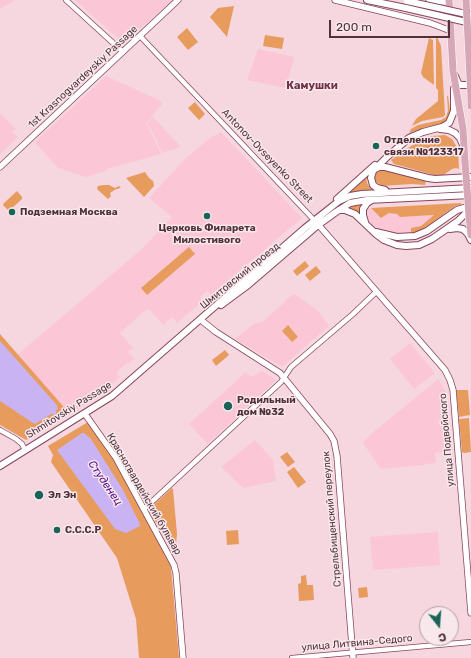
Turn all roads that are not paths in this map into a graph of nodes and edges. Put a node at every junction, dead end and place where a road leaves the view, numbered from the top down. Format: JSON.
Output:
{"nodes":[{"id":1,"x":66,"y":0,"type":"edge"},
{"id":2,"x":178,"y":0,"type":"edge"},
{"id":3,"x":335,"y":0,"type":"edge"},
{"id":4,"x":367,"y":0,"type":"edge"},
{"id":5,"x":406,"y":0,"type":"edge"},
{"id":6,"x":429,"y":0,"type":"edge"},
{"id":7,"x":466,"y":0,"type":"edge"},
{"id":8,"x":449,"y":1,"type":"edge"},
{"id":9,"x":471,"y":14,"type":"edge"},
{"id":10,"x":471,"y":23,"type":"edge"},
{"id":11,"x":451,"y":31,"type":"junction"},
{"id":12,"x":140,"y":36,"type":"junction"},
{"id":13,"x":123,"y":52,"type":"junction"},
{"id":14,"x":453,"y":71,"type":"junction"},
{"id":15,"x":471,"y":86,"type":"edge"},
{"id":16,"x":471,"y":106,"type":"edge"},
{"id":17,"x":430,"y":130,"type":"junction"},
{"id":18,"x":386,"y":158,"type":"junction"},
{"id":19,"x":465,"y":162,"type":"junction"},
{"id":20,"x":0,"y":166,"type":"edge"},
{"id":21,"x":374,"y":170,"type":"junction"},
{"id":22,"x":471,"y":177,"type":"edge"},
{"id":23,"x":471,"y":188,"type":"edge"},
{"id":24,"x":392,"y":192,"type":"junction"},
{"id":25,"x":373,"y":200,"type":"junction"},
{"id":26,"x":470,"y":201,"type":"edge"},
{"id":27,"x":336,"y":212,"type":"junction"},
{"id":28,"x":467,"y":215,"type":"junction"},
{"id":29,"x":316,"y":222,"type":"junction"},
{"id":30,"x":368,"y":226,"type":"junction"},
{"id":31,"x":443,"y":232,"type":"junction"},
{"id":32,"x":471,"y":235,"type":"edge"},
{"id":33,"x":471,"y":240,"type":"edge"},
{"id":34,"x":376,"y":292,"type":"junction"},
{"id":35,"x":201,"y":320,"type":"junction"},
{"id":36,"x":284,"y":378,"type":"junction"},
{"id":37,"x":85,"y":414,"type":"junction"},
{"id":38,"x":0,"y":430,"type":"edge"},
{"id":39,"x":25,"y":450,"type":"junction"},
{"id":40,"x":0,"y":466,"type":"edge"},
{"id":41,"x":144,"y":509,"type":"junction"},
{"id":42,"x":471,"y":613,"type":"edge"},
{"id":43,"x":471,"y":642,"type":"edge"},
{"id":44,"x":353,"y":656,"type":"edge"},
{"id":45,"x":183,"y":658,"type":"edge"},
{"id":46,"x":292,"y":658,"type":"edge"}],
"edges":[{"from":1,"to":13,"type":"street"},
{"from":2,"to":12,"type":"street","name":"1st Krasnogvardeyskiy Passage"},
{"from":3,"to":11,"type":"street"},
{"from":4,"to":10,"type":"main road","bridge":true},
{"from":5,"to":9,"type":"main road","bridge":true},
{"from":6,"to":8,"type":"street"},
{"from":7,"to":16,"type":"main road","bridge":true},
{"from":8,"to":11,"type":"main road"},
{"from":11,"to":14,"type":"main road"},
{"from":12,"to":13,"type":"street","name":"1st Krasnogvardeyskiy Passage"},
{"from":12,"to":29,"type":"street","name":"Antonov-Ovseyenko Street"},
{"from":13,"to":20,"type":"street","name":"1st Krasnogvardeyskiy Passage"},
{"from":14,"to":15,"type":"main road"},
{"from":14,"to":17,"type":"main road"},
{"from":14,"to":19,"type":"main road"},
{"from":17,"to":18,"type":"main road"},
{"from":17,"to":19,"type":"main road"},
{"from":18,"to":21,"type":"main road"},
{"from":18,"to":29,"type":"main road"},
{"from":19,"to":26,"type":"main road","bridge":true},
{"from":21,"to":22,"type":"main road"},
{"from":21,"to":24,"type":"main road"},
{"from":23,"to":24,"type":"main road","name":"Шмитовский проезд"},
{"from":24,"to":29,"type":"main road","name":"Шмитовский проезд"},
{"from":25,"to":26,"type":"main road","name":"Шмитовский проезд"},
{"from":25,"to":27,"type":"main road","name":"Шмитовский проезд"},
{"from":25,"to":30,"type":"main road"},
{"from":26,"to":28,"type":"main road","bridge":true},
{"from":26,"to":30,"type":"main road"},
{"from":27,"to":29,"type":"main road","name":"Шмитовский проезд"},
{"from":27,"to":30,"type":"main road"},
{"from":28,"to":31,"type":"main road"},
{"from":28,"to":32,"type":"main road"},
{"from":29,"to":34,"type":"street","name":"Antonov-Ovseyenko Street"},
{"from":29,"to":35,"type":"main road","name":"Шмитовский проезд"},
{"from":30,"to":31,"type":"main road"},
{"from":31,"to":33,"type":"main road"},
{"from":34,"to":36,"type":"street"},
{"from":34,"to":42,"type":"street","name":"улица Подвойского"},
{"from":35,"to":36,"type":"street","name":"Стрельбищенский переулок"},
{"from":35,"to":37,"type":"main road","name":"Shmitovskiy Passage"},
{"from":36,"to":41,"type":"street"},
{"from":36,"to":44,"type":"street","name":"Стрельбищенский переулок"},
{"from":37,"to":39,"type":"main road","name":"Shmitovskiy Passage"},
{"from":37,"to":41,"type":"street","name":"Красногвардейский бульвар"},
{"from":38,"to":39,"type":"street"},
{"from":39,"to":40,"type":"main road","name":"Shmitovskiy Passage"},
{"from":41,"to":45,"type":"street","name":"Красногвардейский бульвар"},
{"from":43,"to":44,"type":"street","name":"улица Литвина-Седого"},
{"from":44,"to":46,"type":"street","name":"улица Литвина-Седого"}]}
